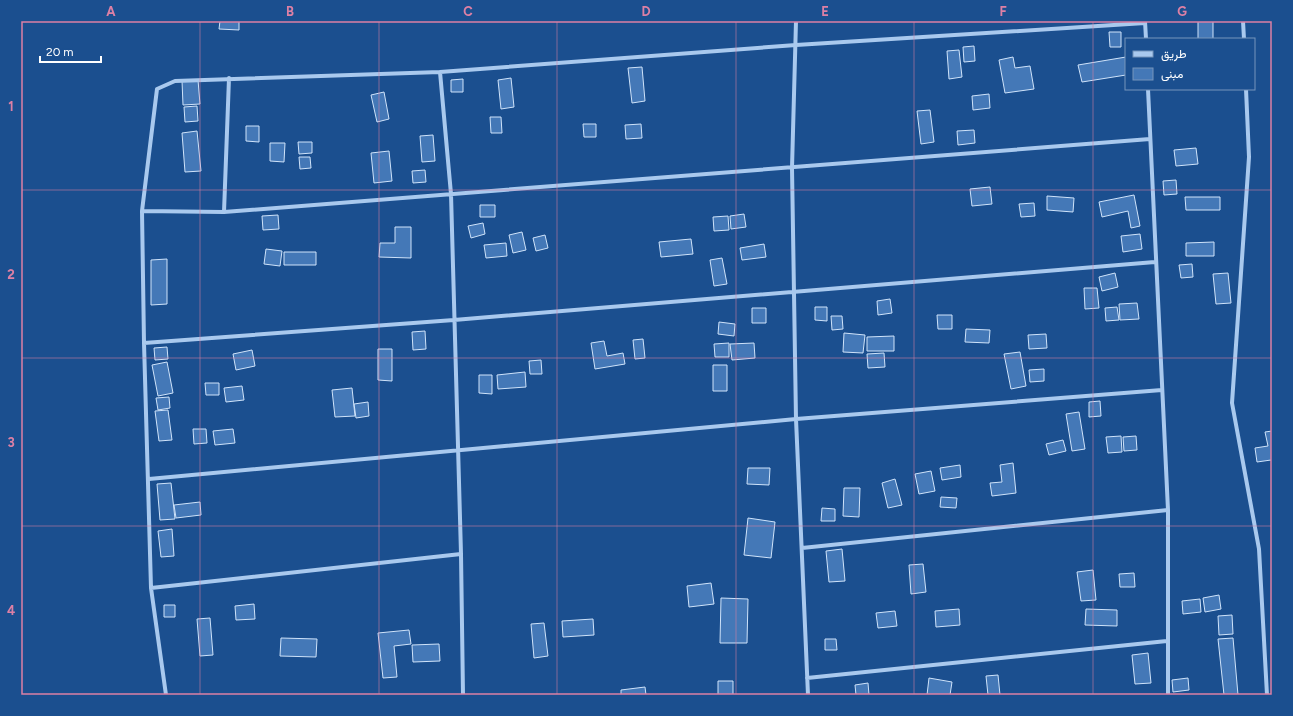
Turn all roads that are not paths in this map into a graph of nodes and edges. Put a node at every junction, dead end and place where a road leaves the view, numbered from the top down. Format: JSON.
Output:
{"nodes":[{"id":1,"x":796,"y":21,"type":"edge"},
{"id":2,"x":1243,"y":21,"type":"edge"},
{"id":3,"x":1145,"y":22,"type":"edge"},
{"id":4,"x":1146,"y":38,"type":"edge"},
{"id":5,"x":1244,"y":38,"type":"edge"},
{"id":6,"x":796,"y":46,"type":"junction"},
{"id":7,"x":440,"y":72,"type":"junction"},
{"id":8,"x":229,"y":78,"type":"junction"},
{"id":9,"x":1148,"y":90,"type":"edge"},
{"id":10,"x":1246,"y":90,"type":"edge"},
{"id":11,"x":1150,"y":139,"type":"junction"},
{"id":12,"x":792,"y":168,"type":"junction"},
{"id":13,"x":451,"y":194,"type":"junction"},
{"id":14,"x":142,"y":211,"type":"junction"},
{"id":15,"x":224,"y":212,"type":"junction"},
{"id":16,"x":1155,"y":262,"type":"junction"},
{"id":17,"x":794,"y":293,"type":"junction"},
{"id":18,"x":454,"y":320,"type":"junction"},
{"id":19,"x":144,"y":343,"type":"junction"},
{"id":20,"x":1162,"y":390,"type":"junction"},
{"id":21,"x":796,"y":419,"type":"junction"},
{"id":22,"x":458,"y":450,"type":"junction"},
{"id":23,"x":149,"y":479,"type":"junction"},
{"id":24,"x":1168,"y":510,"type":"junction"},
{"id":25,"x":802,"y":548,"type":"junction"},
{"id":26,"x":461,"y":554,"type":"junction"},
{"id":27,"x":151,"y":588,"type":"junction"},
{"id":28,"x":1167,"y":641,"type":"junction"},
{"id":29,"x":808,"y":678,"type":"junction"},
{"id":30,"x":166,"y":695,"type":"edge"},
{"id":31,"x":463,"y":695,"type":"edge"},
{"id":32,"x":808,"y":695,"type":"edge"},
{"id":33,"x":1168,"y":695,"type":"edge"},
{"id":34,"x":1267,"y":695,"type":"edge"}],
"edges":[{"from":1,"to":6,"type":"street"},
{"from":2,"to":5,"type":"street"},
{"from":3,"to":4,"type":"street"},
{"from":3,"to":6,"type":"street"},
{"from":6,"to":7,"type":"street"},
{"from":6,"to":12,"type":"street"},
{"from":7,"to":8,"type":"street"},
{"from":7,"to":13,"type":"street"},
{"from":8,"to":14,"type":"street"},
{"from":8,"to":15,"type":"street"},
{"from":9,"to":11,"type":"street"},
{"from":10,"to":34,"type":"street"},
{"from":11,"to":12,"type":"street"},
{"from":11,"to":16,"type":"street"},
{"from":12,"to":13,"type":"street"},
{"from":12,"to":17,"type":"street"},
{"from":13,"to":15,"type":"street"},
{"from":13,"to":18,"type":"street"},
{"from":14,"to":15,"type":"street"},
{"from":14,"to":19,"type":"street"},
{"from":16,"to":17,"type":"street"},
{"from":16,"to":20,"type":"street"},
{"from":17,"to":18,"type":"street"},
{"from":17,"to":21,"type":"street"},
{"from":18,"to":19,"type":"street"},
{"from":18,"to":22,"type":"street"},
{"from":19,"to":23,"type":"street"},
{"from":20,"to":21,"type":"street"},
{"from":20,"to":24,"type":"street"},
{"from":21,"to":22,"type":"street"},
{"from":21,"to":25,"type":"street"},
{"from":22,"to":23,"type":"street"},
{"from":22,"to":26,"type":"street"},
{"from":23,"to":27,"type":"street"},
{"from":24,"to":25,"type":"street"},
{"from":24,"to":28,"type":"street"},
{"from":25,"to":29,"type":"street"},
{"from":26,"to":27,"type":"street"},
{"from":26,"to":31,"type":"street"},
{"from":27,"to":30,"type":"street"},
{"from":28,"to":29,"type":"street"},
{"from":28,"to":33,"type":"street"},
{"from":29,"to":32,"type":"street"}]}
